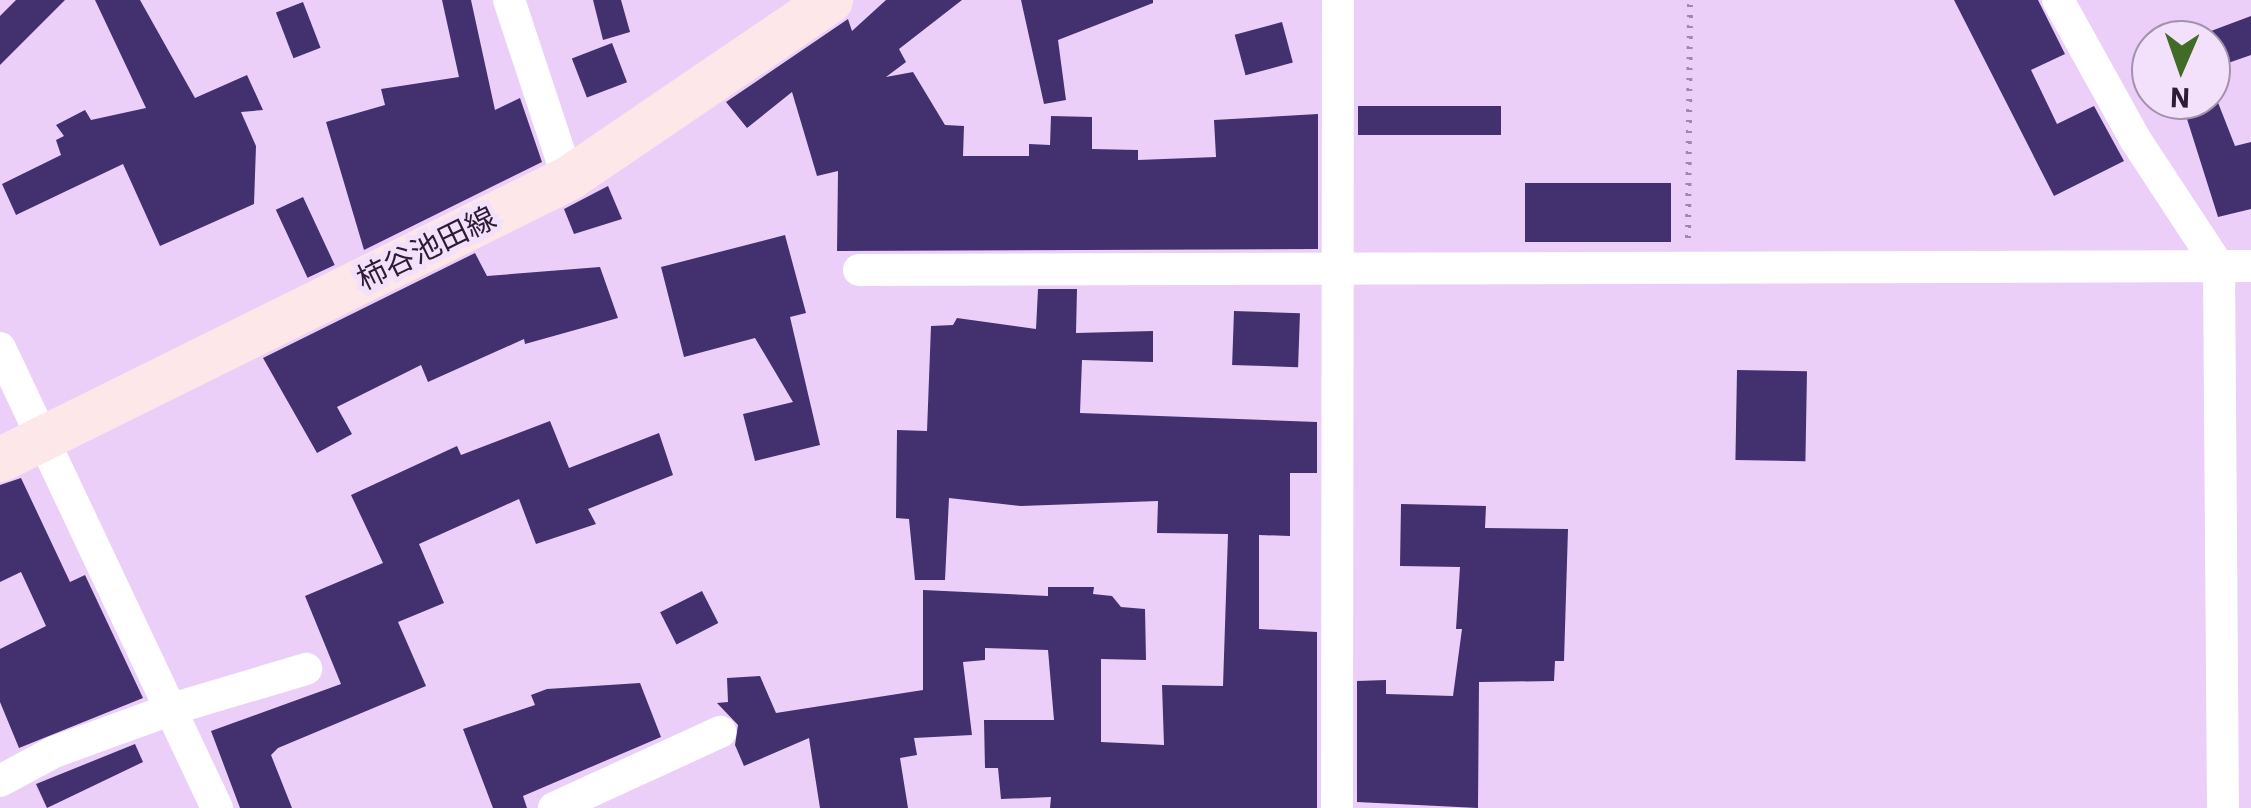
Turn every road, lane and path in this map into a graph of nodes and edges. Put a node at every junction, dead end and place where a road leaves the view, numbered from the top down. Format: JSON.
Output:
{"nodes":[{"id":1,"x":509,"y":0,"type":"edge"},
{"id":2,"x":830,"y":0,"type":"edge"},
{"id":3,"x":1338,"y":0,"type":"edge"},
{"id":4,"x":1690,"y":0,"type":"edge"},
{"id":5,"x":2058,"y":0,"type":"edge"},
{"id":6,"x":568,"y":178,"type":"junction"},
{"id":7,"x":2235,"y":266,"type":"edge"},
{"id":8,"x":1688,"y":269,"type":"junction"},
{"id":9,"x":859,"y":270,"type":"dead end"},
{"id":10,"x":1339,"y":270,"type":"junction"},
{"id":11,"x":0,"y":348,"type":"edge"},
{"id":12,"x":19,"y":450,"type":"edge"},
{"id":13,"x":306,"y":669,"type":"dead end"},
{"id":14,"x":2237,"y":682,"type":"edge"},
{"id":15,"x":174,"y":708,"type":"junction"},
{"id":16,"x":720,"y":732,"type":"dead end"},
{"id":17,"x":0,"y":782,"type":"edge"},
{"id":18,"x":216,"y":808,"type":"edge"},
{"id":19,"x":554,"y":808,"type":"edge"},
{"id":20,"x":1337,"y":808,"type":"edge"},
{"id":21,"x":2223,"y":808,"type":"edge"}],
"edges":[{"from":1,"to":6,"type":"street"},
{"from":2,"to":6,"type":"main road","name":"柿谷池田線"},
{"from":3,"to":10,"type":"street"},
{"from":4,"to":8,"type":"path"},
{"from":5,"to":7,"type":"street"},
{"from":6,"to":12,"type":"main road","name":"柿谷池田線"},
{"from":7,"to":8,"type":"street"},
{"from":7,"to":14,"type":"street"},
{"from":8,"to":10,"type":"street"},
{"from":9,"to":10,"type":"street"},
{"from":10,"to":20,"type":"street"},
{"from":11,"to":12,"type":"street"},
{"from":12,"to":15,"type":"street"},
{"from":13,"to":15,"type":"street"},
{"from":14,"to":21,"type":"street"},
{"from":15,"to":17,"type":"street"},
{"from":15,"to":18,"type":"street"},
{"from":16,"to":19,"type":"street"}]}
